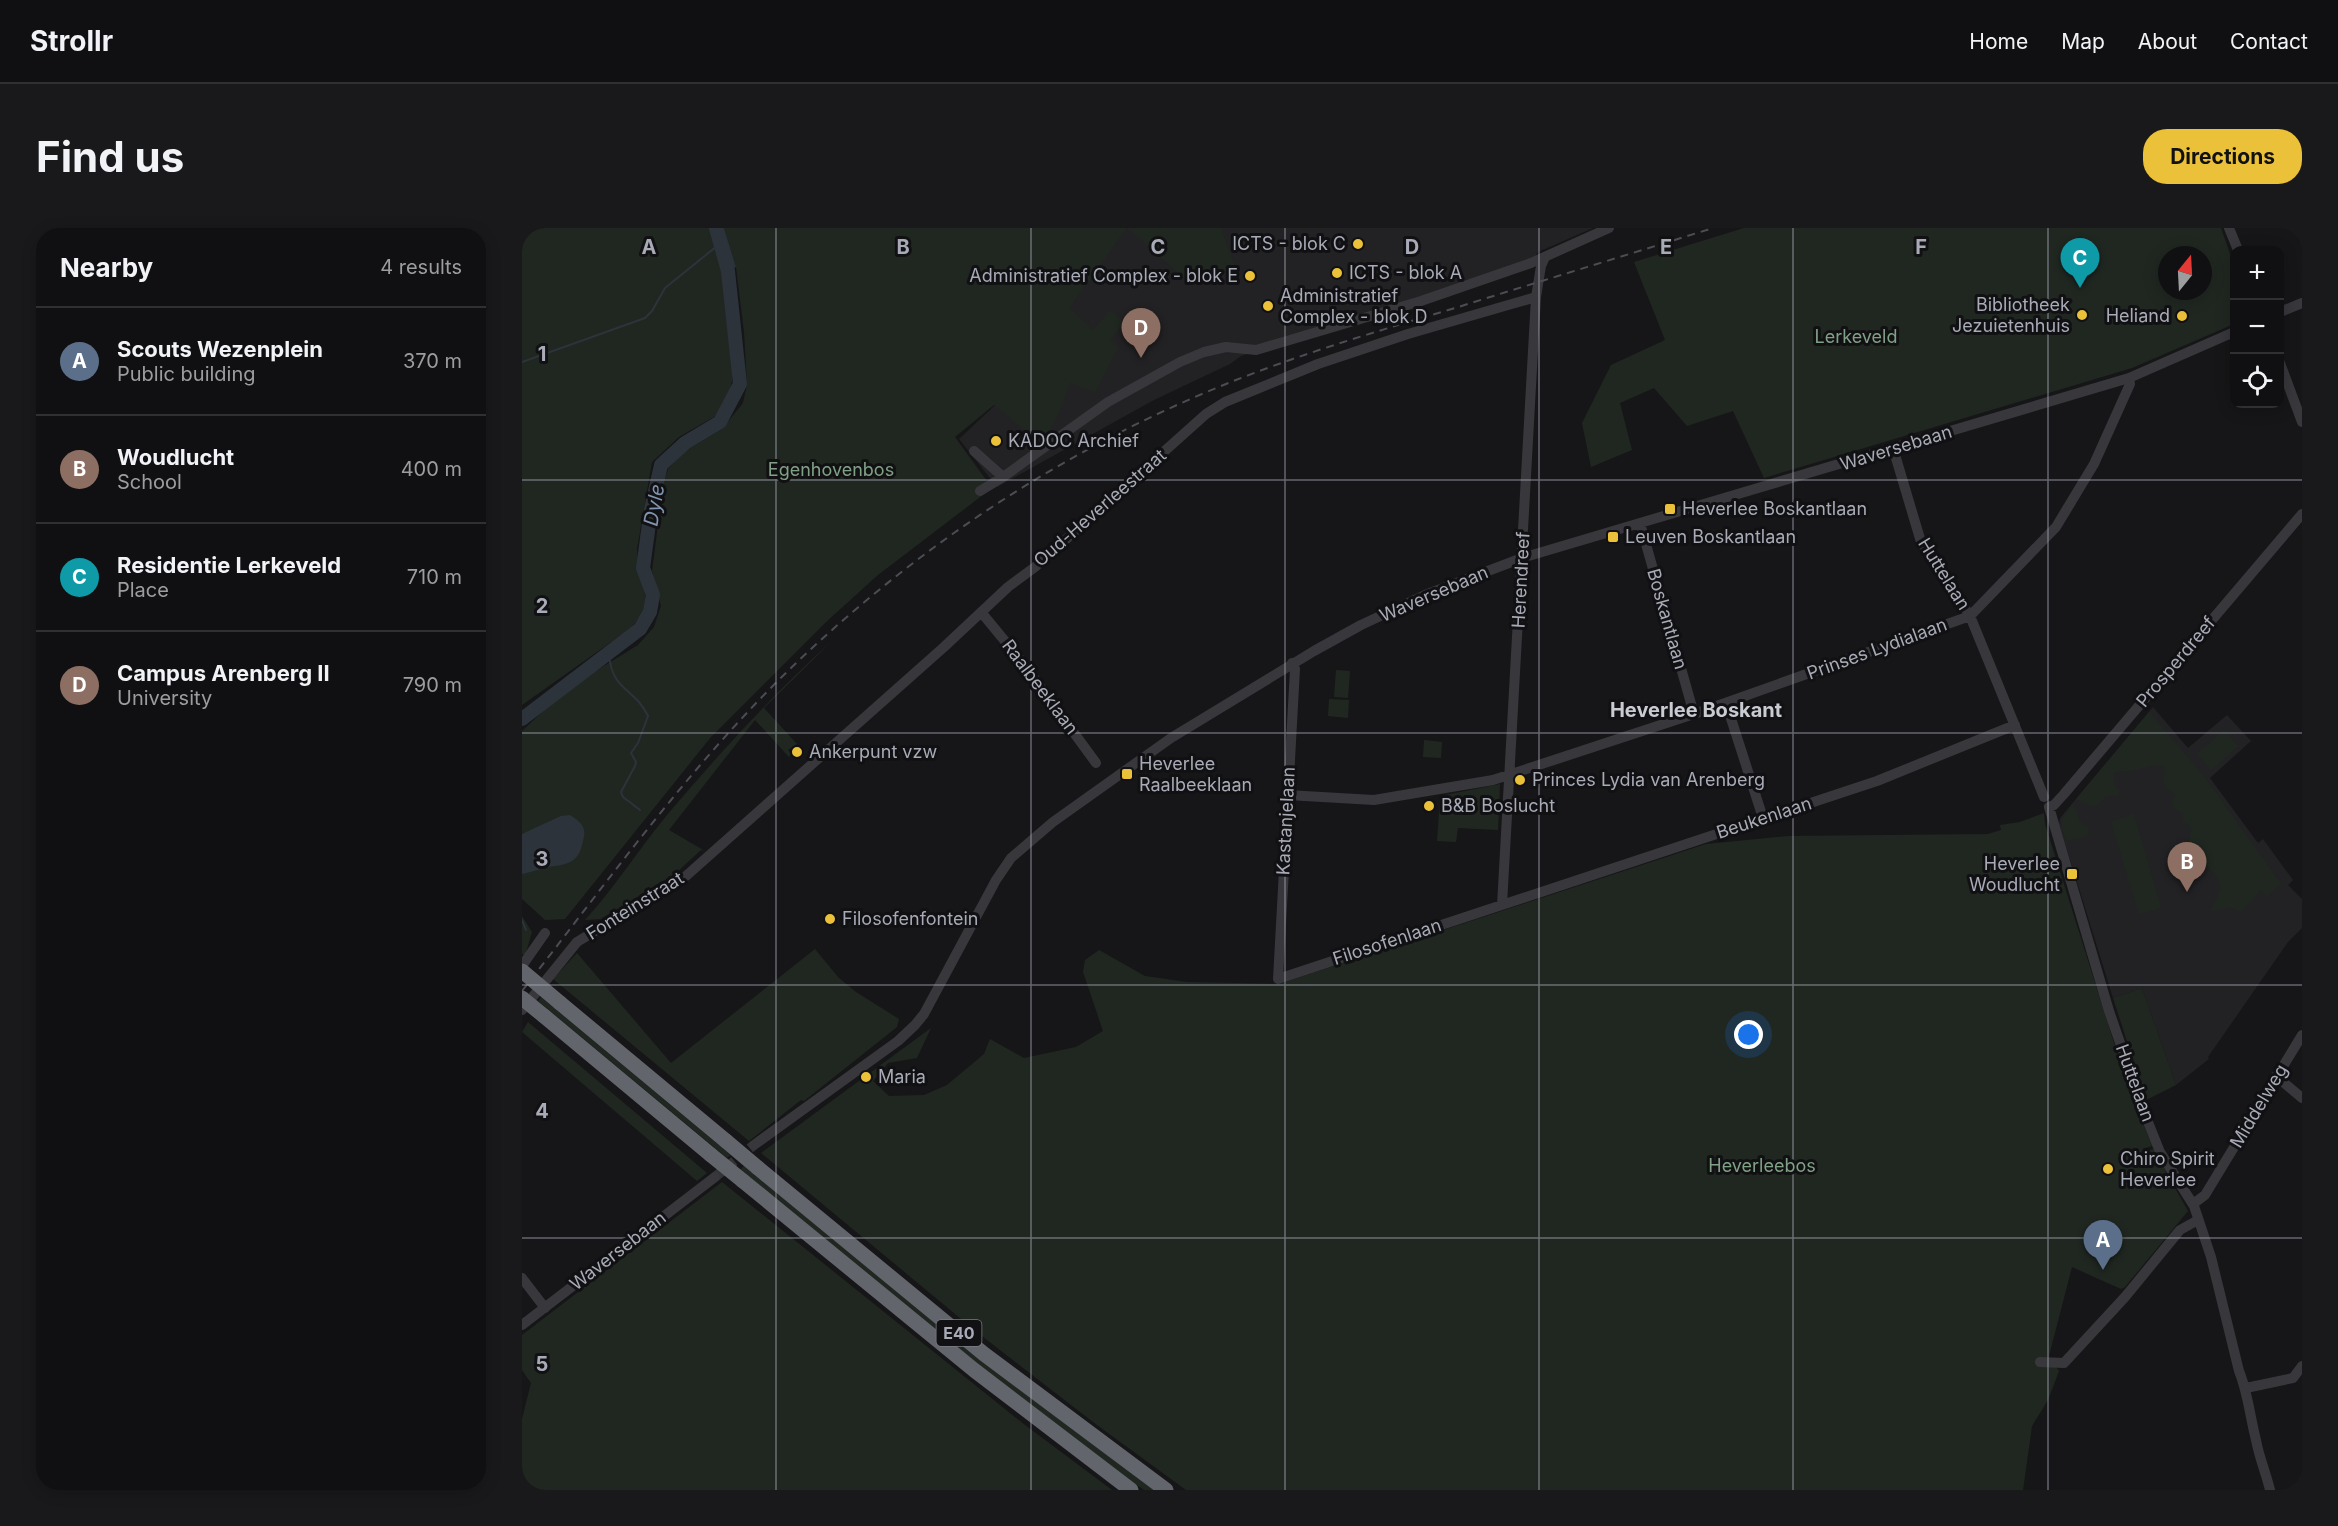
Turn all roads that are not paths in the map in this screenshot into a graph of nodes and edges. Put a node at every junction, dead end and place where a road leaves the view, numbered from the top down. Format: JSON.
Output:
{"nodes":[{"id":1,"x":1609,"y":228,"type":"edge"},
{"id":2,"x":2229,"y":228,"type":"edge"},
{"id":3,"x":2236,"y":246,"type":"edge"},
{"id":4,"x":1545,"y":257,"type":"junction"},
{"id":5,"x":1536,"y":297,"type":"junction"},
{"id":6,"x":2302,"y":303,"type":"edge"},
{"id":7,"x":2284,"y":310,"type":"edge"},
{"id":8,"x":2230,"y":334,"type":"edge"},
{"id":9,"x":2284,"y":374,"type":"edge"},
{"id":10,"x":2129,"y":378,"type":"junction"},
{"id":11,"x":2302,"y":422,"type":"edge"},
{"id":12,"x":1893,"y":448,"type":"junction"},
{"id":13,"x":974,"y":451,"type":"dead end"},
{"id":14,"x":1003,"y":477,"type":"junction"},
{"id":15,"x":980,"y":491,"type":"dead end"},
{"id":16,"x":2302,"y":514,"type":"edge"},
{"id":17,"x":1640,"y":523,"type":"junction"},
{"id":18,"x":1522,"y":558,"type":"junction"},
{"id":19,"x":981,"y":612,"type":"junction"},
{"id":20,"x":1970,"y":616,"type":"junction"},
{"id":21,"x":1292,"y":663,"type":"junction"},
{"id":22,"x":1726,"y":703,"type":"junction"},
{"id":23,"x":1694,"y":714,"type":"junction"},
{"id":24,"x":2015,"y":725,"type":"junction"},
{"id":25,"x":1096,"y":763,"type":"dead end"},
{"id":26,"x":1508,"y":775,"type":"junction"},
{"id":27,"x":1287,"y":795,"type":"junction"},
{"id":28,"x":2046,"y":802,"type":"junction"},
{"id":29,"x":1763,"y":818,"type":"junction"},
{"id":30,"x":732,"y":836,"type":"joint"},
{"id":31,"x":1503,"y":904,"type":"junction"},
{"id":32,"x":545,"y":933,"type":"dead end"},
{"id":33,"x":522,"y":966,"type":"edge"},
{"id":34,"x":522,"y":971,"type":"edge"},
{"id":35,"x":1278,"y":979,"type":"joint"},
{"id":36,"x":522,"y":998,"type":"edge"},
{"id":37,"x":522,"y":1010,"type":"edge"},
{"id":38,"x":2302,"y":1035,"type":"edge"},
{"id":39,"x":2276,"y":1076,"type":"junction"},
{"id":40,"x":2302,"y":1098,"type":"edge"},
{"id":41,"x":755,"y":1146,"type":"tunnel mouth"},
{"id":42,"x":715,"y":1177,"type":"tunnel mouth"},
{"id":43,"x":2193,"y":1204,"type":"junction"},
{"id":44,"x":2198,"y":1220,"type":"junction"},
{"id":45,"x":522,"y":1278,"type":"edge"},
{"id":46,"x":545,"y":1308,"type":"junction"},
{"id":47,"x":522,"y":1325,"type":"edge"},
{"id":48,"x":2040,"y":1362,"type":"dead end"},
{"id":49,"x":2302,"y":1366,"type":"edge"},
{"id":50,"x":2298,"y":1382,"type":"edge"},
{"id":51,"x":2246,"y":1388,"type":"junction"},
{"id":52,"x":1131,"y":1490,"type":"edge"},
{"id":53,"x":1166,"y":1490,"type":"edge"},
{"id":54,"x":2270,"y":1490,"type":"edge"}],
"edges":[{"from":1,"to":4,"type":"street"},
{"from":2,"to":3,"type":"street"},
{"from":4,"to":5,"type":"street","name":"Herendreef"},
{"from":4,"to":14,"type":"street"},
{"from":5,"to":18,"type":"street","name":"Herendreef"},
{"from":5,"to":19,"type":"street","name":"Oud-Heverleestraat"},
{"from":6,"to":7,"type":"street"},
{"from":8,"to":10,"type":"street","name":"Waversebaan"},
{"from":9,"to":11,"type":"street"},
{"from":10,"to":12,"type":"street","name":"Waversebaan"},
{"from":10,"to":20,"type":"street","name":"Prinses Lydialaan"},
{"from":12,"to":17,"type":"street","name":"Waversebaan"},
{"from":12,"to":20,"type":"street","name":"Huttelaan"},
{"from":13,"to":14,"type":"street"},
{"from":14,"to":15,"type":"street"},
{"from":16,"to":28,"type":"street","name":"Prosperdreef"},
{"from":17,"to":18,"type":"street","name":"Waversebaan"},
{"from":17,"to":23,"type":"street","name":"Boskantlaan"},
{"from":18,"to":21,"type":"street","name":"Waversebaan"},
{"from":18,"to":26,"type":"street","name":"Herendreef"},
{"from":19,"to":25,"type":"street","name":"Raalbeeklaan"},
{"from":19,"to":30,"type":"street","name":"Oud-Heverleestraat"},
{"from":20,"to":22,"type":"street","name":"Prinses Lydialaan"},
{"from":20,"to":24,"type":"street","name":"Huttelaan"},
{"from":21,"to":27,"type":"street","name":"Kastanjelaan"},
{"from":21,"to":41,"type":"street","name":"Waversebaan"},
{"from":22,"to":23,"type":"street","name":"Prinses Lydialaan"},
{"from":22,"to":29,"type":"street"},
{"from":23,"to":26,"type":"street","name":"Prinses Lydialaan"},
{"from":24,"to":28,"type":"street","name":"Huttelaan"},
{"from":24,"to":29,"type":"street","name":"Beukenlaan"},
{"from":26,"to":27,"type":"street","name":"Prinses Lydialaan"},
{"from":26,"to":31,"type":"street","name":"Herendreef"},
{"from":27,"to":35,"type":"street","name":"Kastanjelaan"},
{"from":28,"to":43,"type":"street","name":"Huttelaan"},
{"from":29,"to":31,"type":"street","name":"Beukenlaan"},
{"from":30,"to":37,"type":"street","name":"Fonteinstraat"},
{"from":31,"to":35,"type":"street","name":"Filosofenlaan"},
{"from":32,"to":33,"type":"street"},
{"from":34,"to":53,"type":"highway","number":"E40","bridge":true},
{"from":36,"to":52,"type":"highway","number":"E40","bridge":true},
{"from":38,"to":39,"type":"street","name":"Middelweg"},
{"from":39,"to":40,"type":"street"},
{"from":39,"to":43,"type":"street","name":"Middelweg"},
{"from":42,"to":46,"type":"street","name":"Waversebaan"},
{"from":43,"to":44,"type":"street","name":"Huttelaan"},
{"from":44,"to":48,"type":"street"},
{"from":44,"to":51,"type":"street","name":"Huttelaan"},
{"from":45,"to":46,"type":"street"},
{"from":46,"to":47,"type":"street","name":"Waversebaan"},
{"from":49,"to":50,"type":"street"},
{"from":50,"to":51,"type":"street"},
{"from":51,"to":54,"type":"street","name":"Huttelaan"}]}
